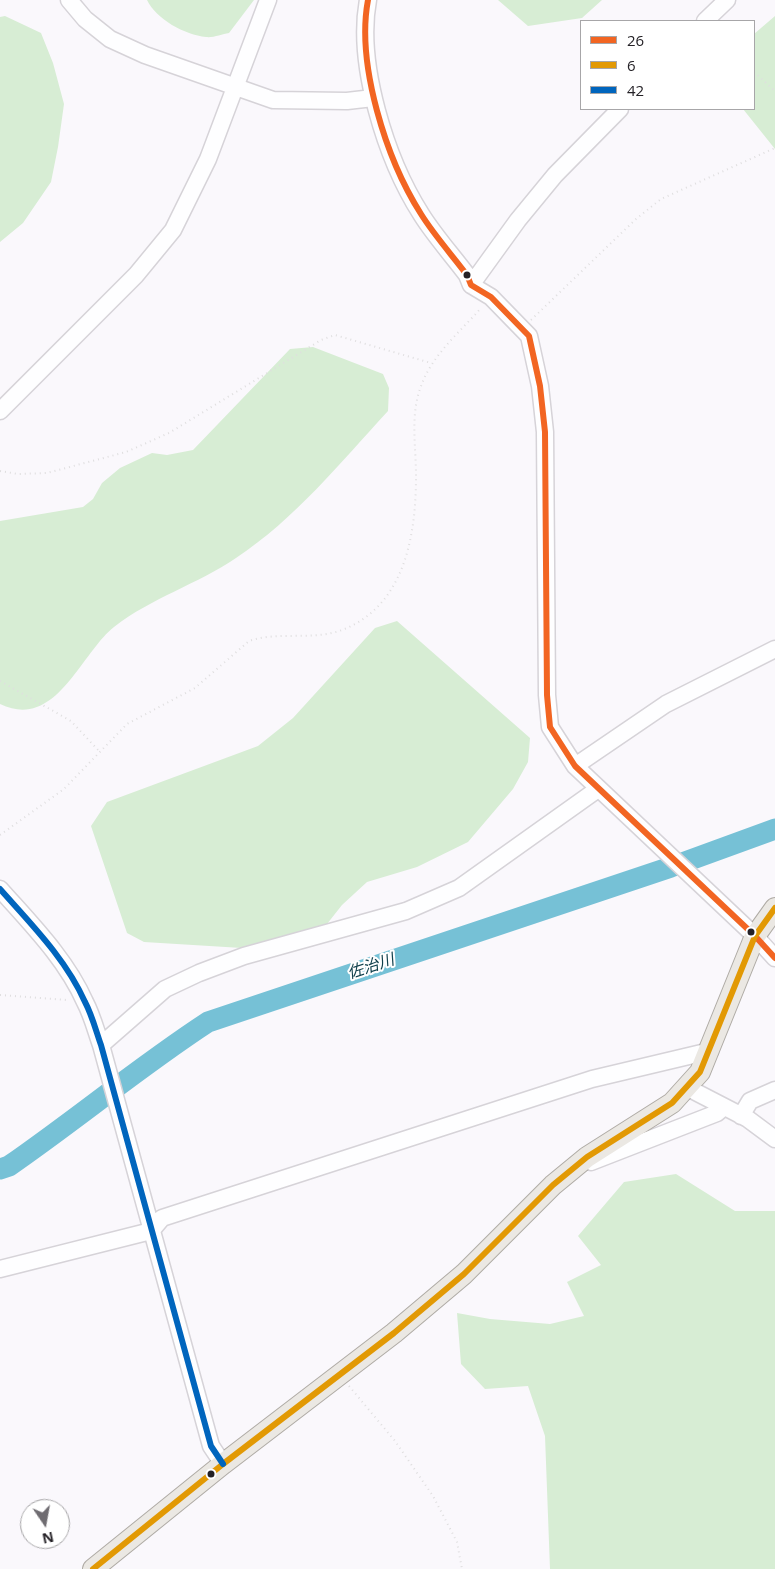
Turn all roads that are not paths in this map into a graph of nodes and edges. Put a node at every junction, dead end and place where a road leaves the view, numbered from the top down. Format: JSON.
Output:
{"nodes":[{"id":1,"x":69,"y":0,"type":"edge"},
{"id":2,"x":268,"y":0,"type":"edge"},
{"id":3,"x":368,"y":0,"type":"edge"},
{"id":4,"x":727,"y":0,"type":"edge"},
{"id":5,"x":706,"y":20,"type":"edge"},
{"id":6,"x":237,"y":87,"type":"junction"},
{"id":7,"x":373,"y":98,"type":"junction"},
{"id":8,"x":619,"y":110,"type":"edge"},
{"id":9,"x":471,"y":285,"type":"junction"},
{"id":10,"x":0,"y":411,"type":"edge"},
{"id":11,"x":775,"y":649,"type":"edge"},
{"id":12,"x":575,"y":766,"type":"junction"},
{"id":13,"x":598,"y":789,"type":"junction"},
{"id":14,"x":0,"y":889,"type":"edge"},
{"id":15,"x":775,"y":908,"type":"edge"},
{"id":16,"x":755,"y":936,"type":"junction"},
{"id":17,"x":775,"y":958,"type":"edge"},
{"id":18,"x":101,"y":1045,"type":"junction"},
{"id":19,"x":710,"y":1051,"type":"junction"},
{"id":20,"x":686,"y":1087,"type":"junction"},
{"id":21,"x":775,"y":1090,"type":"edge"},
{"id":22,"x":724,"y":1107,"type":"junction"},
{"id":23,"x":741,"y":1116,"type":"junction"},
{"id":24,"x":775,"y":1139,"type":"edge"},
{"id":25,"x":587,"y":1157,"type":"junction"},
{"id":26,"x":151,"y":1231,"type":"junction"},
{"id":27,"x":0,"y":1269,"type":"edge"},
{"id":28,"x":223,"y":1464,"type":"junction"},
{"id":29,"x":93,"y":1569,"type":"edge"}],
"edges":[{"from":1,"to":6,"type":"street"},
{"from":2,"to":6,"type":"street"},
{"from":3,"to":7,"type":"street"},
{"from":4,"to":5,"type":"street"},
{"from":6,"to":7,"type":"street"},
{"from":6,"to":10,"type":"street"},
{"from":7,"to":9,"type":"street"},
{"from":8,"to":9,"type":"street"},
{"from":9,"to":12,"type":"street"},
{"from":11,"to":12,"type":"street"},
{"from":12,"to":13,"type":"street"},
{"from":13,"to":16,"type":"street"},
{"from":13,"to":18,"type":"street"},
{"from":14,"to":18,"type":"street"},
{"from":15,"to":16,"type":"main road"},
{"from":16,"to":17,"type":"street"},
{"from":16,"to":19,"type":"main road"},
{"from":18,"to":26,"type":"street"},
{"from":19,"to":20,"type":"main road"},
{"from":19,"to":26,"type":"street"},
{"from":20,"to":22,"type":"street"},
{"from":20,"to":25,"type":"main road"},
{"from":21,"to":23,"type":"street"},
{"from":22,"to":23,"type":"street"},
{"from":22,"to":25,"type":"street"},
{"from":23,"to":24,"type":"street"},
{"from":25,"to":28,"type":"main road"},
{"from":26,"to":27,"type":"street"},
{"from":26,"to":28,"type":"street"},
{"from":28,"to":29,"type":"main road"}]}
